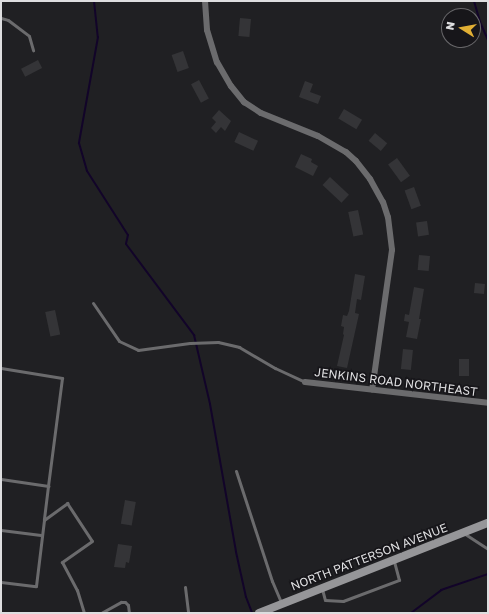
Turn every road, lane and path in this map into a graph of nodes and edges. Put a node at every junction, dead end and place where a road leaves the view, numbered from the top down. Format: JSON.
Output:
{"nodes":[{"id":1,"x":205,"y":1,"type":"edge"},
{"id":2,"x":1,"y":18,"type":"edge"},
{"id":3,"x":33,"y":50,"type":"dead end"},
{"id":4,"x":93,"y":303,"type":"dead end"},
{"id":5,"x":1,"y":368,"type":"edge"},
{"id":6,"x":305,"y":382,"type":"joint"},
{"id":7,"x":372,"y":390,"type":"junction"},
{"id":8,"x":488,"y":403,"type":"edge"},
{"id":9,"x":236,"y":471,"type":"dead end"},
{"id":10,"x":1,"y":479,"type":"edge"},
{"id":11,"x":48,"y":486,"type":"junction"},
{"id":12,"x":44,"y":520,"type":"junction"},
{"id":13,"x":488,"y":523,"type":"edge"},
{"id":14,"x":1,"y":530,"type":"edge"},
{"id":15,"x":463,"y":533,"type":"junction"},
{"id":16,"x":41,"y":534,"type":"junction"},
{"id":17,"x":488,"y":549,"type":"edge"},
{"id":18,"x":393,"y":560,"type":"junction"},
{"id":19,"x":1,"y":582,"type":"edge"},
{"id":20,"x":185,"y":587,"type":"dead end"},
{"id":21,"x":322,"y":587,"type":"junction"},
{"id":22,"x":282,"y":604,"type":"junction"},
{"id":23,"x":84,"y":613,"type":"edge"},
{"id":24,"x":101,"y":613,"type":"edge"},
{"id":25,"x":129,"y":613,"type":"edge"},
{"id":26,"x":188,"y":613,"type":"edge"},
{"id":27,"x":259,"y":613,"type":"edge"}],
"edges":[{"from":1,"to":7,"type":"street"},
{"from":2,"to":3,"type":"lane"},
{"from":4,"to":6,"type":"lane","name":"JENKINS ROAD NORTHEAST"},
{"from":5,"to":11,"type":"lane"},
{"from":6,"to":7,"type":"street","name":"JENKINS ROAD NORTHEAST"},
{"from":7,"to":8,"type":"street","name":"JENKINS ROAD NORTHEAST"},
{"from":9,"to":22,"type":"lane"},
{"from":10,"to":11,"type":"lane"},
{"from":11,"to":12,"type":"lane"},
{"from":12,"to":16,"type":"lane"},
{"from":12,"to":23,"type":"lane"},
{"from":13,"to":15,"type":"main road","name":"NORTH PATTERSON AVENUE"},
{"from":14,"to":16,"type":"lane"},
{"from":15,"to":17,"type":"lane"},
{"from":15,"to":18,"type":"main road","name":"NORTH PATTERSON AVENUE"},
{"from":16,"to":19,"type":"lane"},
{"from":18,"to":21,"type":"main road","name":"NORTH PATTERSON AVENUE"},
{"from":18,"to":21,"type":"lane"},
{"from":20,"to":26,"type":"lane"},
{"from":21,"to":22,"type":"main road","name":"NORTH PATTERSON AVENUE"},
{"from":22,"to":27,"type":"main road","name":"NORTH PATTERSON AVENUE"},
{"from":24,"to":25,"type":"lane"}]}
